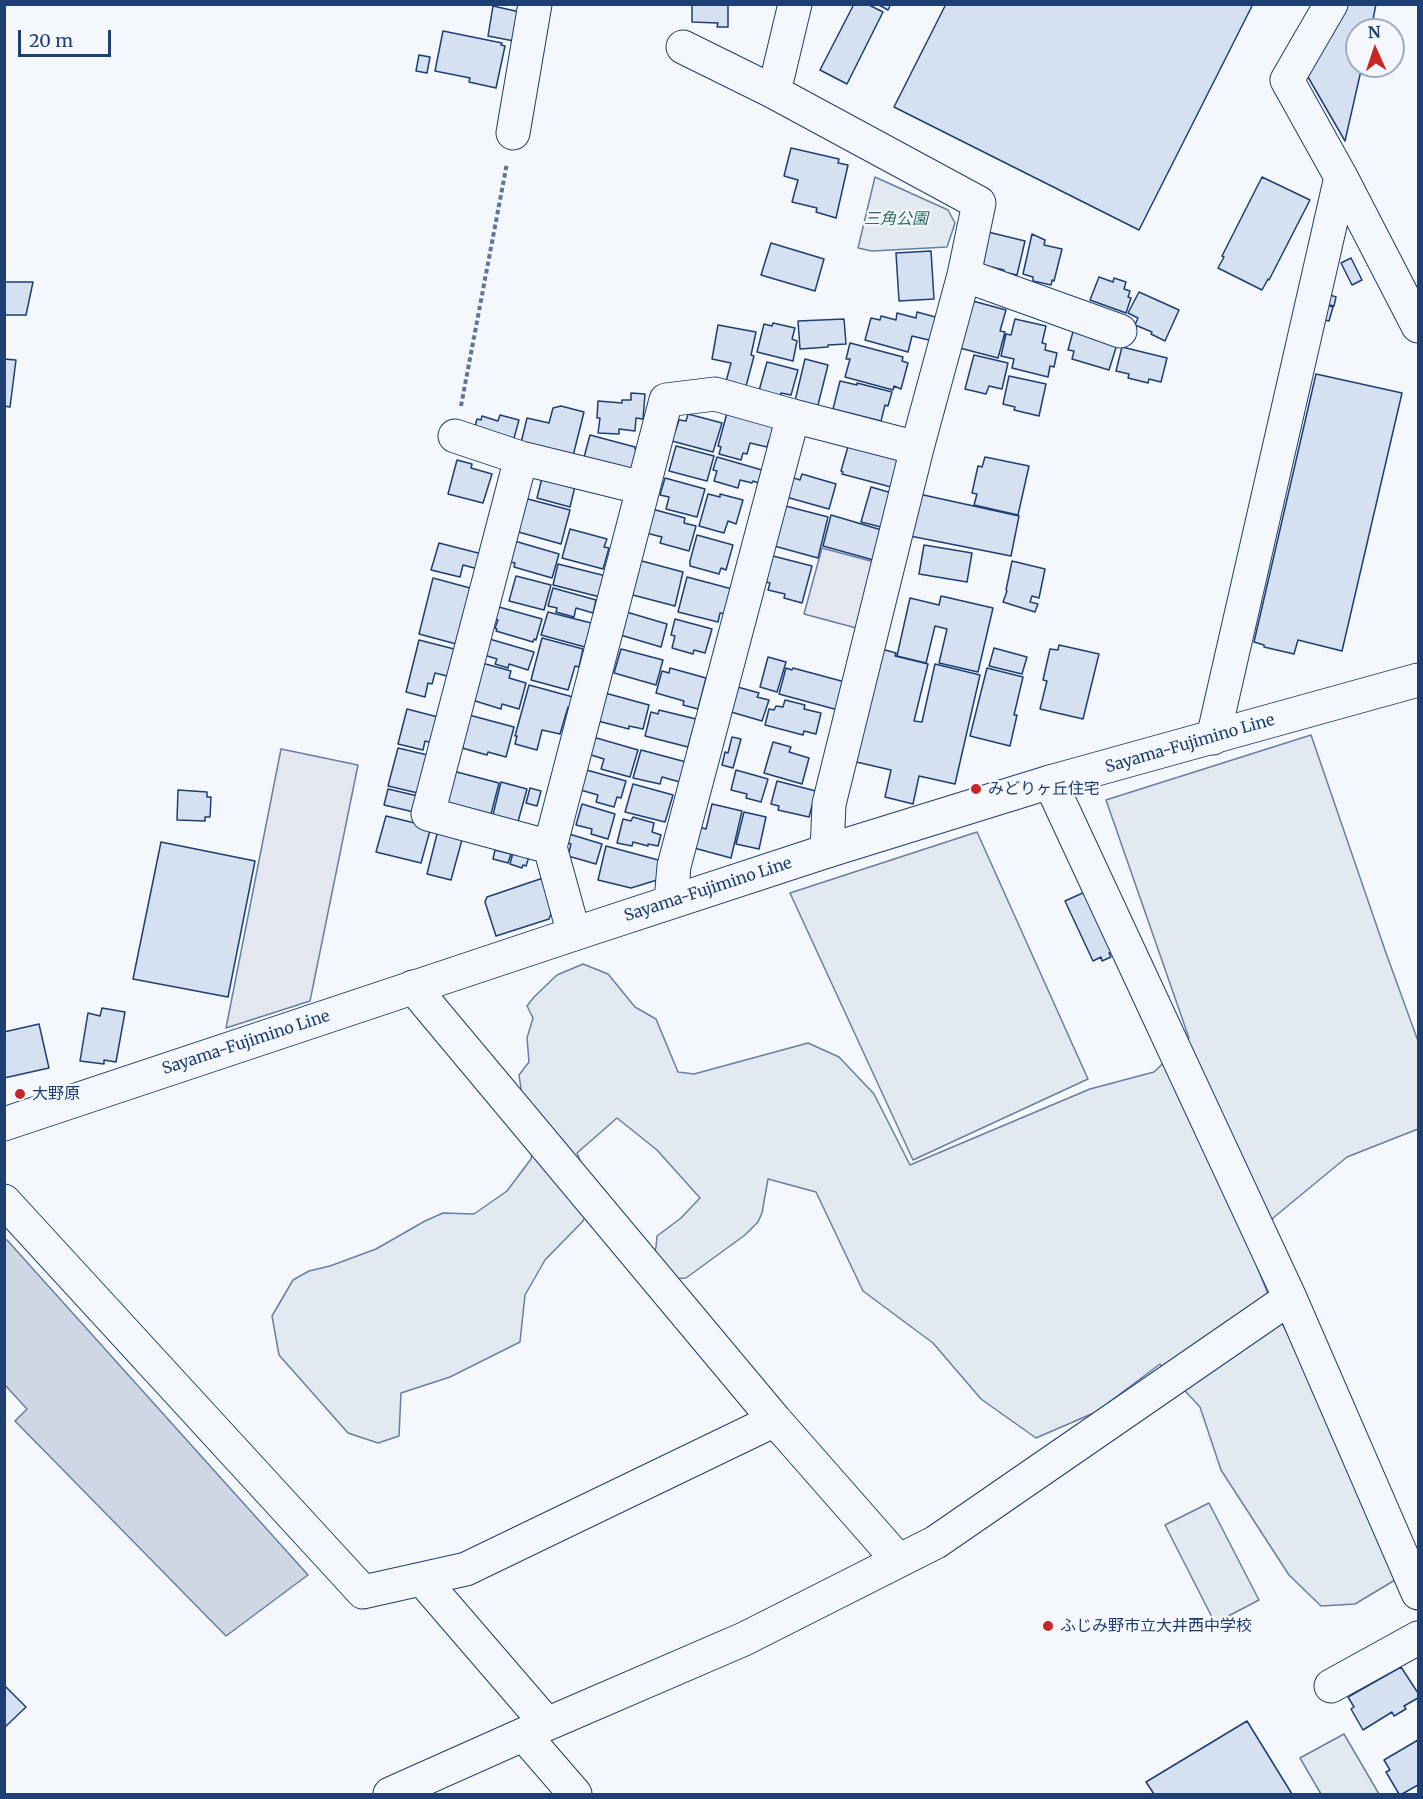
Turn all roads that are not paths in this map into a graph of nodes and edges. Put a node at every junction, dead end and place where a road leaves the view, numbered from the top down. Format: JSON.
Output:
{"nodes":[{"id":1,"x":535,"y":4,"type":"edge"},
{"id":2,"x":795,"y":4,"type":"edge"},
{"id":3,"x":1331,"y":4,"type":"edge"},
{"id":4,"x":683,"y":47,"type":"dead end"},
{"id":5,"x":774,"y":92,"type":"junction"},
{"id":6,"x":513,"y":133,"type":"road end"},
{"id":7,"x":1341,"y":177,"type":"junction"},
{"id":8,"x":964,"y":275,"type":"junction"},
{"id":9,"x":1419,"y":326,"type":"edge"},
{"id":10,"x":1120,"y":332,"type":"dead end"},
{"id":11,"x":793,"y":416,"type":"junction"},
{"id":12,"x":455,"y":436,"type":"road end"},
{"id":13,"x":917,"y":448,"type":"junction"},
{"id":14,"x":521,"y":458,"type":"junction"},
{"id":15,"x":643,"y":488,"type":"junction"},
{"id":16,"x":1419,"y":680,"type":"edge"},
{"id":17,"x":1213,"y":738,"type":"junction"},
{"id":18,"x":1050,"y":783,"type":"junction"},
{"id":19,"x":550,"y":847,"type":"junction"},
{"id":20,"x":827,"y":851,"type":"junction"},
{"id":21,"x":671,"y":901,"type":"junction"},
{"id":22,"x":574,"y":934,"type":"junction"},
{"id":23,"x":413,"y":987,"type":"junction"},
{"id":24,"x":4,"y":1124,"type":"edge"},
{"id":25,"x":4,"y":1201,"type":"edge"},
{"id":26,"x":1290,"y":1298,"type":"junction"},
{"id":27,"x":775,"y":1420,"type":"junction"},
{"id":28,"x":898,"y":1560,"type":"junction"},
{"id":29,"x":422,"y":1579,"type":"junction"},
{"id":30,"x":1419,"y":1593,"type":"edge"},
{"id":31,"x":1419,"y":1638,"type":"edge"},
{"id":32,"x":1331,"y":1686,"type":"dead end"},
{"id":33,"x":536,"y":1729,"type":"junction"},
{"id":34,"x":390,"y":1794,"type":"edge"},
{"id":35,"x":575,"y":1794,"type":"edge"}],
"edges":[{"from":1,"to":6,"type":"street"},
{"from":2,"to":5,"type":"street"},
{"from":3,"to":7,"type":"street"},
{"from":4,"to":5,"type":"street"},
{"from":5,"to":8,"type":"street"},
{"from":7,"to":9,"type":"street"},
{"from":7,"to":17,"type":"street"},
{"from":8,"to":10,"type":"street"},
{"from":8,"to":13,"type":"street"},
{"from":11,"to":13,"type":"street"},
{"from":11,"to":15,"type":"street"},
{"from":11,"to":21,"type":"street"},
{"from":12,"to":14,"type":"street"},
{"from":13,"to":20,"type":"street"},
{"from":14,"to":15,"type":"street"},
{"from":14,"to":19,"type":"street"},
{"from":15,"to":19,"type":"street"},
{"from":16,"to":17,"type":"street","name":"Sayama-Fujimino Line"},
{"from":17,"to":18,"type":"street","name":"Sayama-Fujimino Line"},
{"from":18,"to":20,"type":"street","name":"Sayama-Fujimino Line"},
{"from":18,"to":26,"type":"street"},
{"from":19,"to":22,"type":"street"},
{"from":20,"to":21,"type":"street","name":"Sayama-Fujimino Line"},
{"from":21,"to":22,"type":"street","name":"Sayama-Fujimino Line"},
{"from":22,"to":23,"type":"street","name":"Sayama-Fujimino Line"},
{"from":23,"to":24,"type":"street","name":"Sayama-Fujimino Line"},
{"from":23,"to":27,"type":"street"},
{"from":25,"to":29,"type":"street"},
{"from":26,"to":28,"type":"street"},
{"from":26,"to":30,"type":"street"},
{"from":27,"to":28,"type":"street"},
{"from":27,"to":29,"type":"street"},
{"from":28,"to":33,"type":"street"},
{"from":29,"to":33,"type":"street"},
{"from":31,"to":32,"type":"street"},
{"from":33,"to":34,"type":"street"},
{"from":33,"to":35,"type":"street"}]}
